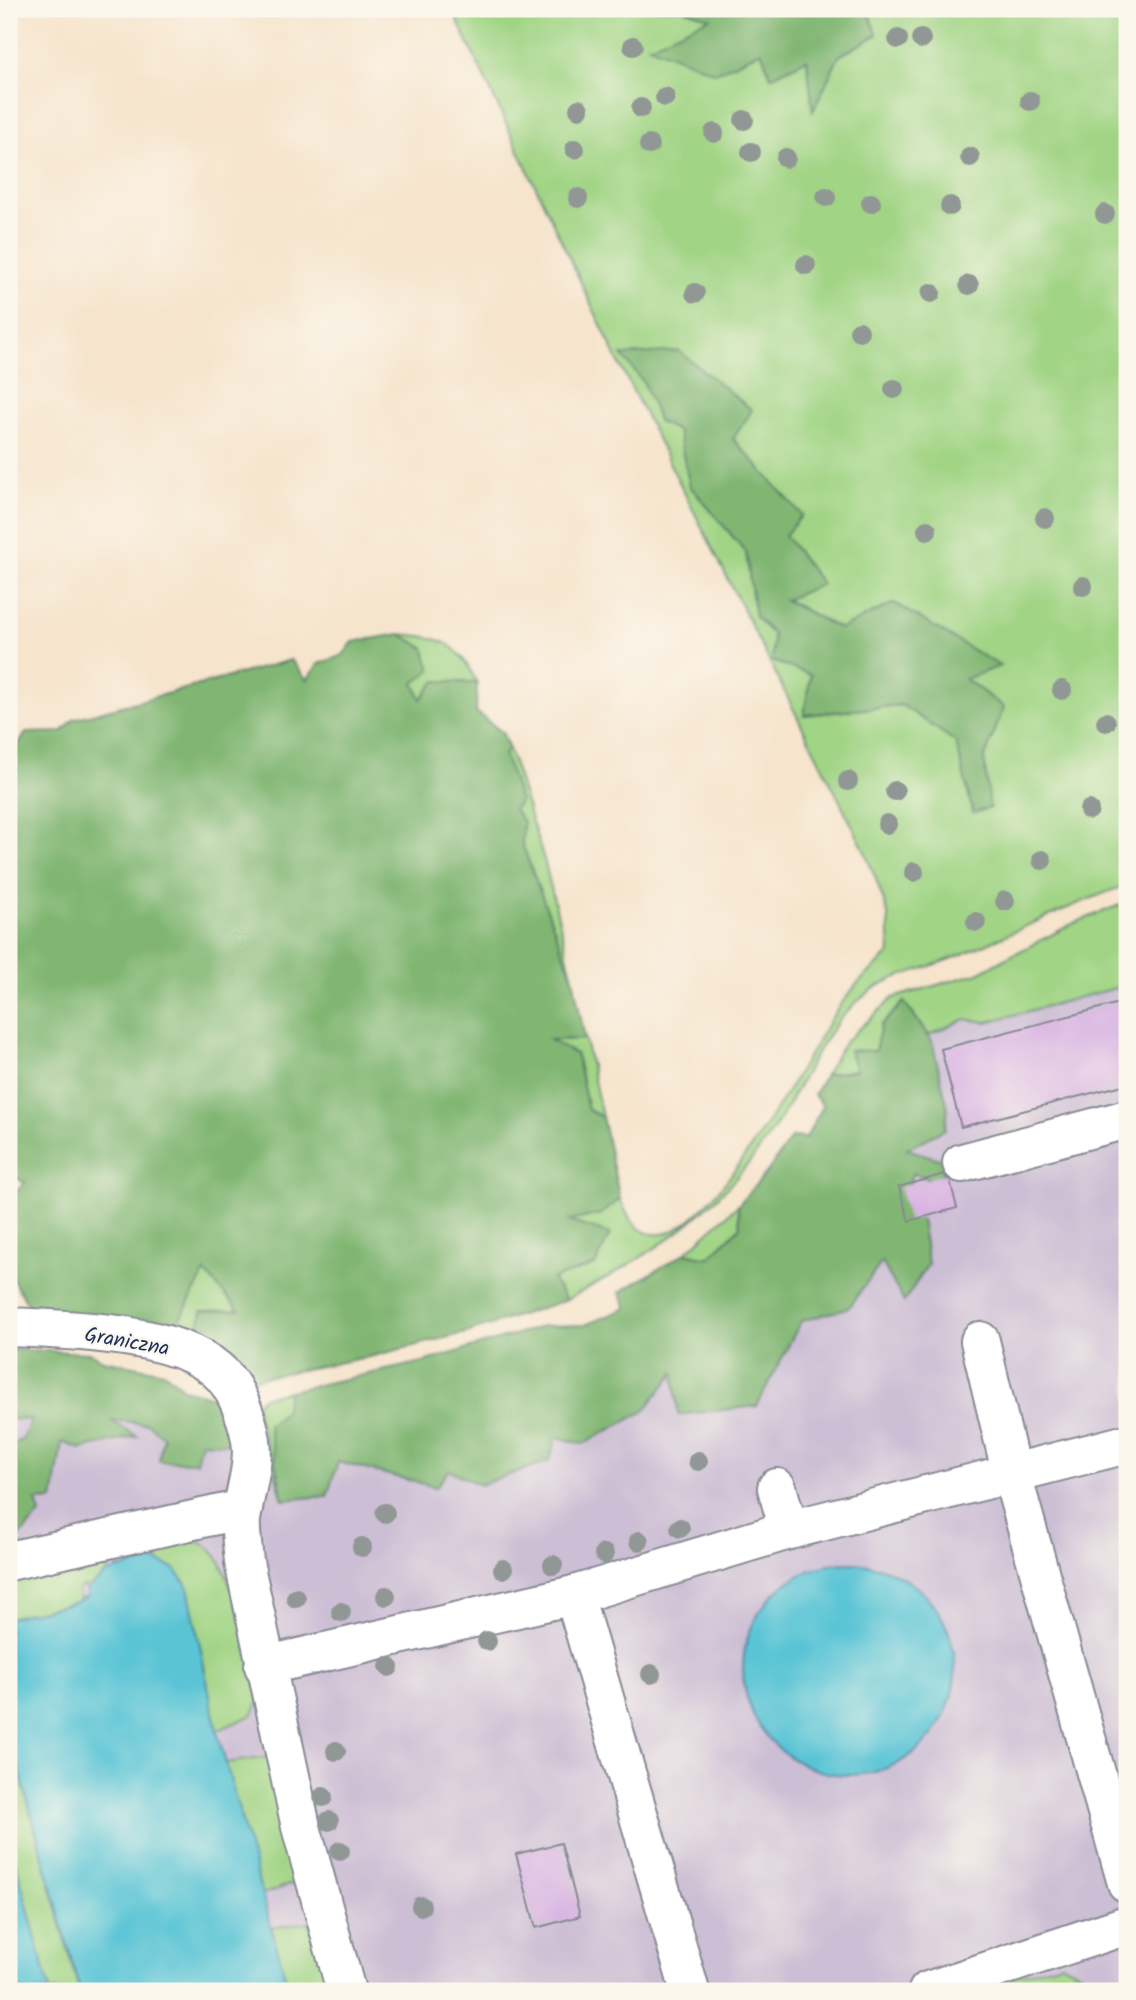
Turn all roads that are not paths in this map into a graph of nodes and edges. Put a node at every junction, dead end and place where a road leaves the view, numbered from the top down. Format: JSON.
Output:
{"nodes":[{"id":1,"x":1127,"y":1119,"type":"edge"},
{"id":2,"x":962,"y":1163,"type":"dead end"},
{"id":3,"x":9,"y":1327,"type":"edge"},
{"id":4,"x":980,"y":1341,"type":"dead end"},
{"id":5,"x":1127,"y":1444,"type":"edge"},
{"id":6,"x":1012,"y":1475,"type":"junction"},
{"id":7,"x":776,"y":1488,"type":"dead end"},
{"id":8,"x":243,"y":1509,"type":"junction"},
{"id":9,"x":789,"y":1530,"type":"junction"},
{"id":10,"x":9,"y":1561,"type":"edge"},
{"id":11,"x":574,"y":1595,"type":"junction"},
{"id":12,"x":264,"y":1666,"type":"junction"},
{"id":13,"x":1127,"y":1883,"type":"edge"},
{"id":14,"x":1127,"y":1925,"type":"edge"},
{"id":15,"x":346,"y":1991,"type":"edge"},
{"id":16,"x":690,"y":1991,"type":"edge"},
{"id":17,"x":929,"y":1991,"type":"edge"}],
"edges":[{"from":1,"to":2,"type":"street"},
{"from":3,"to":8,"type":"street","name":"Graniczna"},
{"from":4,"to":6,"type":"street"},
{"from":5,"to":6,"type":"street"},
{"from":6,"to":9,"type":"street"},
{"from":6,"to":13,"type":"street"},
{"from":7,"to":9,"type":"street"},
{"from":8,"to":10,"type":"street"},
{"from":8,"to":12,"type":"street","name":"Graniczna"},
{"from":9,"to":11,"type":"street"},
{"from":11,"to":12,"type":"street"},
{"from":11,"to":16,"type":"street"},
{"from":12,"to":15,"type":"street","name":"Graniczna"},
{"from":14,"to":17,"type":"street"}]}
